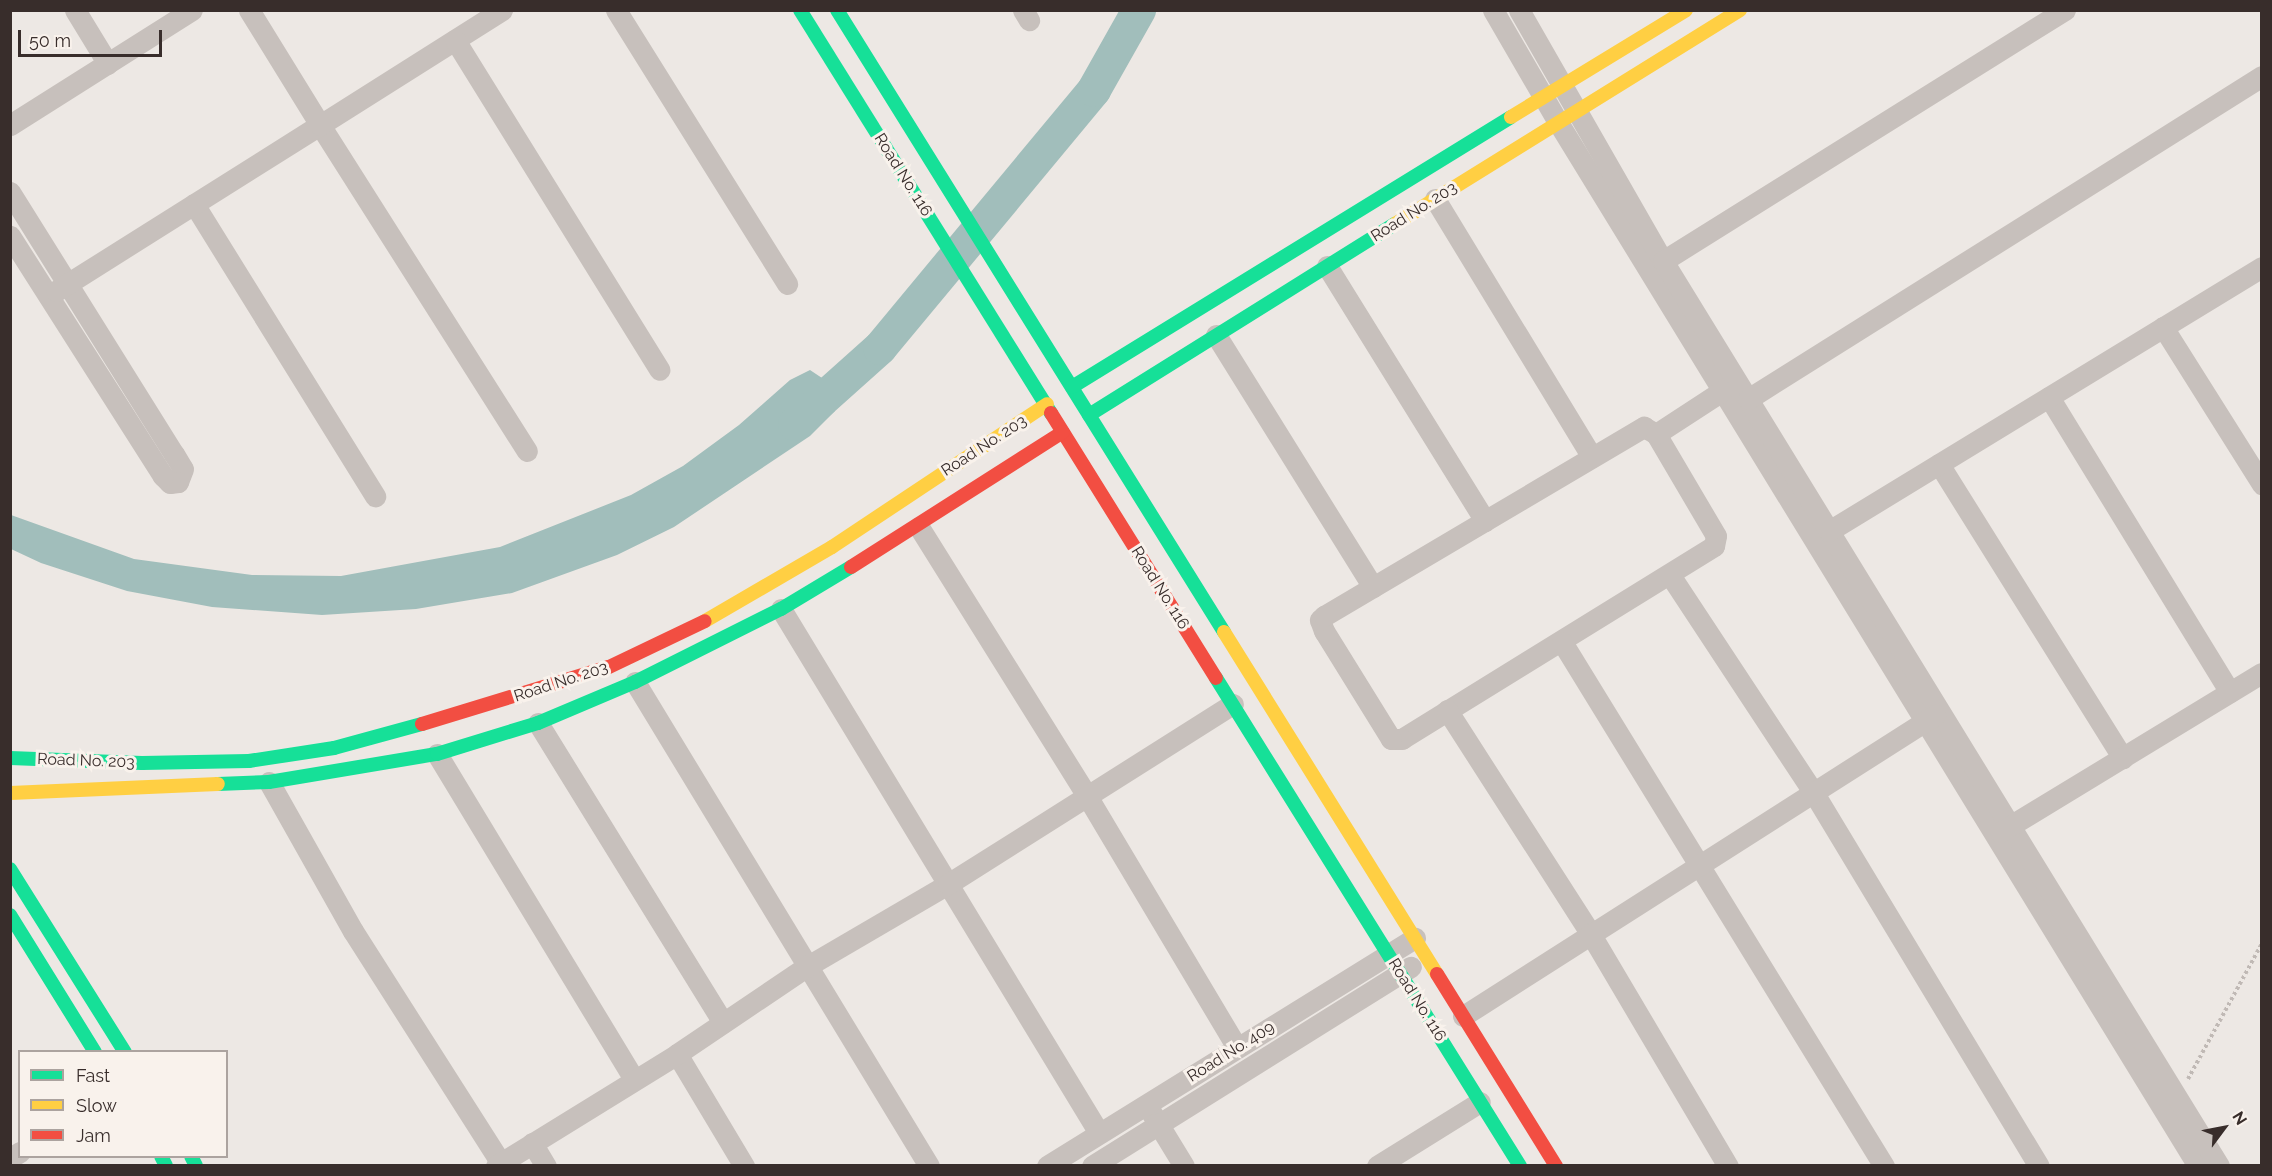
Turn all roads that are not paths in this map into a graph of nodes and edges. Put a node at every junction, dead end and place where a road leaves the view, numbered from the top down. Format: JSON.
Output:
{"nodes":[{"id":1,"x":75,"y":10,"type":"edge"},
{"id":2,"x":192,"y":10,"type":"edge"},
{"id":3,"x":249,"y":10,"type":"edge"},
{"id":4,"x":502,"y":10,"type":"edge"},
{"id":5,"x":616,"y":10,"type":"edge"},
{"id":6,"x":800,"y":10,"type":"edge"},
{"id":7,"x":837,"y":10,"type":"edge"},
{"id":8,"x":1493,"y":10,"type":"edge"},
{"id":9,"x":1519,"y":10,"type":"edge"},
{"id":10,"x":1686,"y":10,"type":"edge"},
{"id":11,"x":1740,"y":10,"type":"edge"},
{"id":12,"x":2065,"y":10,"type":"edge"},
{"id":13,"x":455,"y":40,"type":"junction"},
{"id":14,"x":108,"y":64,"type":"junction"},
{"id":15,"x":2262,"y":76,"type":"edge"},
{"id":16,"x":1563,"y":84,"type":"junction"},
{"id":17,"x":1545,"y":97,"type":"junction"},
{"id":18,"x":1577,"y":112,"type":"junction"},
{"id":19,"x":1559,"y":124,"type":"junction"},
{"id":20,"x":10,"y":125,"type":"edge"},
{"id":21,"x":320,"y":125,"type":"junction"},
{"id":22,"x":10,"y":192,"type":"edge"},
{"id":23,"x":1435,"y":199,"type":"junction"},
{"id":24,"x":194,"y":204,"type":"junction"},
{"id":25,"x":10,"y":236,"type":"edge"},
{"id":26,"x":1663,"y":261,"type":"junction"},
{"id":27,"x":1327,"y":266,"type":"junction"},
{"id":28,"x":2262,"y":267,"type":"edge"},
{"id":29,"x":67,"y":284,"type":"junction"},
{"id":30,"x":787,"y":284,"type":"dead end"},
{"id":31,"x":49,"y":296,"type":"junction"},
{"id":32,"x":2163,"y":327,"type":"junction"},
{"id":33,"x":1216,"y":335,"type":"junction"},
{"id":34,"x":660,"y":370,"type":"dead end"},
{"id":35,"x":1072,"y":387,"type":"junction"},
{"id":36,"x":1722,"y":391,"type":"junction"},
{"id":37,"x":2049,"y":396,"type":"junction"},
{"id":38,"x":1748,"y":399,"type":"junction"},
{"id":39,"x":1047,"y":404,"type":"junction"},
{"id":40,"x":1089,"y":415,"type":"junction"},
{"id":41,"x":1063,"y":432,"type":"junction"},
{"id":42,"x":1656,"y":434,"type":"junction"},
{"id":43,"x":527,"y":451,"type":"dead end"},
{"id":44,"x":1592,"y":457,"type":"junction"},
{"id":45,"x":1940,"y":464,"type":"junction"},
{"id":46,"x":2262,"y":484,"type":"edge"},
{"id":47,"x":375,"y":496,"type":"dead end"},
{"id":48,"x":1485,"y":521,"type":"junction"},
{"id":49,"x":919,"y":527,"type":"junction"},
{"id":50,"x":1829,"y":531,"type":"junction"},
{"id":51,"x":1670,"y":575,"type":"junction"},
{"id":52,"x":1373,"y":588,"type":"junction"},
{"id":53,"x":781,"y":609,"type":"junction"},
{"id":54,"x":1562,"y":642,"type":"junction"},
{"id":55,"x":2262,"y":673,"type":"edge"},
{"id":56,"x":636,"y":682,"type":"junction"},
{"id":57,"x":2230,"y":693,"type":"junction"},
{"id":58,"x":1233,"y":704,"type":"junction"},
{"id":59,"x":1447,"y":710,"type":"junction"},
{"id":60,"x":1933,"y":716,"type":"junction"},
{"id":61,"x":538,"y":723,"type":"junction"},
{"id":62,"x":437,"y":754,"type":"junction"},
{"id":63,"x":10,"y":758,"type":"edge"},
{"id":64,"x":2122,"y":758,"type":"junction"},
{"id":65,"x":269,"y":782,"type":"junction"},
{"id":66,"x":10,"y":793,"type":"edge"},
{"id":67,"x":26,"y":794,"type":"junction"},
{"id":68,"x":1815,"y":795,"type":"junction"},
{"id":69,"x":1087,"y":796,"type":"junction"},
{"id":70,"x":10,"y":801,"type":"edge"},
{"id":71,"x":2003,"y":830,"type":"junction"},
{"id":72,"x":1699,"y":865,"type":"junction"},
{"id":73,"x":10,"y":869,"type":"edge"},
{"id":74,"x":948,"y":884,"type":"junction"},
{"id":75,"x":11,"y":918,"type":"edge"},
{"id":76,"x":1590,"y":933,"type":"junction"},
{"id":77,"x":1415,"y":938,"type":"junction"},
{"id":78,"x":1389,"y":955,"type":"junction"},
{"id":79,"x":1427,"y":957,"type":"junction"},
{"id":80,"x":806,"y":967,"type":"junction"},
{"id":81,"x":1400,"y":974,"type":"junction"},
{"id":82,"x":1463,"y":1016,"type":"junction"},
{"id":83,"x":723,"y":1023,"type":"junction"},
{"id":84,"x":1237,"y":1048,"type":"junction"},
{"id":85,"x":94,"y":1050,"type":"edge"},
{"id":86,"x":124,"y":1050,"type":"edge"},
{"id":87,"x":677,"y":1054,"type":"junction"},
{"id":88,"x":633,"y":1078,"type":"junction"},
{"id":89,"x":1480,"y":1102,"type":"junction"},
{"id":90,"x":1146,"y":1104,"type":"junction"},
{"id":91,"x":1158,"y":1124,"type":"junction"},
{"id":92,"x":1099,"y":1134,"type":"junction"},
{"id":93,"x":532,"y":1143,"type":"junction"},
{"id":94,"x":499,"y":1164,"type":"edge"},
{"id":95,"x":546,"y":1166,"type":"edge"},
{"id":96,"x":744,"y":1166,"type":"edge"},
{"id":97,"x":929,"y":1166,"type":"edge"},
{"id":98,"x":1047,"y":1166,"type":"edge"},
{"id":99,"x":1092,"y":1166,"type":"edge"},
{"id":100,"x":1184,"y":1166,"type":"edge"},
{"id":101,"x":1377,"y":1166,"type":"edge"},
{"id":102,"x":1520,"y":1166,"type":"edge"},
{"id":103,"x":1556,"y":1166,"type":"edge"},
{"id":104,"x":1728,"y":1166,"type":"edge"},
{"id":105,"x":1884,"y":1166,"type":"edge"},
{"id":106,"x":2039,"y":1166,"type":"edge"},
{"id":107,"x":2198,"y":1166,"type":"edge"},
{"id":108,"x":2218,"y":1166,"type":"edge"}],
"edges":[{"from":1,"to":14,"type":"street"},
{"from":2,"to":14,"type":"street"},
{"from":3,"to":21,"type":"street"},
{"from":4,"to":13,"type":"street"},
{"from":5,"to":30,"type":"street"},
{"from":6,"to":39,"type":"street","name":"Road No. 116"},
{"from":7,"to":35,"type":"street","name":"Road No. 116"},
{"from":8,"to":17,"type":"street"},
{"from":9,"to":16,"type":"street"},
{"from":10,"to":16,"type":"street","name":"Road No. 203"},
{"from":11,"to":18,"type":"street","name":"Road No. 203"},
{"from":12,"to":26,"type":"street"},
{"from":13,"to":21,"type":"street"},
{"from":13,"to":34,"type":"street"},
{"from":14,"to":20,"type":"street"},
{"from":15,"to":38,"type":"street"},
{"from":16,"to":17,"type":"street","name":"Road No. 203"},
{"from":16,"to":18,"type":"street"},
{"from":17,"to":19,"type":"street"},
{"from":17,"to":35,"type":"street","name":"Road No. 203"},
{"from":18,"to":19,"type":"street","name":"Road No. 203"},
{"from":18,"to":26,"type":"street"},
{"from":19,"to":23,"type":"street","name":"Road No. 203"},
{"from":19,"to":36,"type":"street"},
{"from":21,"to":24,"type":"street"},
{"from":21,"to":43,"type":"street"},
{"from":22,"to":29,"type":"street"},
{"from":23,"to":27,"type":"street","name":"Road No. 203"},
{"from":23,"to":44,"type":"street"},
{"from":24,"to":29,"type":"street"},
{"from":24,"to":47,"type":"street"},
{"from":25,"to":31,"type":"street"},
{"from":26,"to":38,"type":"street"},
{"from":27,"to":33,"type":"street","name":"Road No. 203"},
{"from":27,"to":48,"type":"street"},
{"from":28,"to":32,"type":"street"},
{"from":29,"to":31,"type":"street"},
{"from":29,"to":31,"type":"street"},
{"from":32,"to":37,"type":"street"},
{"from":32,"to":46,"type":"street"},
{"from":33,"to":40,"type":"street","name":"Road No. 203"},
{"from":33,"to":52,"type":"street"},
{"from":35,"to":40,"type":"street","name":"Road No. 116"},
{"from":36,"to":42,"type":"street"},
{"from":36,"to":60,"type":"street"},
{"from":37,"to":45,"type":"street"},
{"from":37,"to":57,"type":"street"},
{"from":38,"to":50,"type":"street"},
{"from":39,"to":41,"type":"street","name":"Road No. 116"},
{"from":39,"to":63,"type":"street","name":"Road No. 203"},
{"from":40,"to":77,"type":"street","name":"Road No. 116"},
{"from":41,"to":49,"type":"street"},
{"from":41,"to":58,"type":"street","name":"Road No. 116"},
{"from":42,"to":44,"type":"street"},
{"from":42,"to":51,"type":"street"},
{"from":44,"to":48,"type":"street"},
{"from":45,"to":50,"type":"street"},
{"from":45,"to":64,"type":"street"},
{"from":48,"to":52,"type":"street"},
{"from":49,"to":53,"type":"street"},
{"from":49,"to":69,"type":"street"},
{"from":50,"to":60,"type":"street"},
{"from":51,"to":54,"type":"street"},
{"from":51,"to":68,"type":"street"},
{"from":52,"to":59,"type":"street"},
{"from":53,"to":56,"type":"street"},
{"from":53,"to":74,"type":"street"},
{"from":54,"to":59,"type":"street"},
{"from":54,"to":72,"type":"street"},
{"from":55,"to":57,"type":"street"},
{"from":56,"to":61,"type":"street"},
{"from":56,"to":80,"type":"street"},
{"from":57,"to":64,"type":"street"},
{"from":58,"to":69,"type":"street"},
{"from":58,"to":78,"type":"street","name":"Road No. 116"},
{"from":59,"to":76,"type":"street"},
{"from":60,"to":68,"type":"street"},
{"from":60,"to":71,"type":"street"},
{"from":61,"to":62,"type":"street"},
{"from":61,"to":83,"type":"street"},
{"from":62,"to":65,"type":"street"},
{"from":62,"to":88,"type":"street"},
{"from":64,"to":71,"type":"street"},
{"from":65,"to":67,"type":"street"},
{"from":65,"to":94,"type":"street"},
{"from":66,"to":67,"type":"street"},
{"from":67,"to":70,"type":"street"},
{"from":68,"to":72,"type":"street"},
{"from":68,"to":106,"type":"street"},
{"from":69,"to":74,"type":"street"},
{"from":69,"to":84,"type":"street"},
{"from":71,"to":107,"type":"street"},
{"from":71,"to":108,"type":"street"},
{"from":72,"to":76,"type":"street"},
{"from":72,"to":105,"type":"street"},
{"from":73,"to":86,"type":"street"},
{"from":74,"to":80,"type":"street"},
{"from":74,"to":92,"type":"street"},
{"from":75,"to":85,"type":"street"},
{"from":76,"to":82,"type":"street"},
{"from":76,"to":104,"type":"street"},
{"from":77,"to":78,"type":"street","name":"Road No. 409"},
{"from":77,"to":79,"type":"street","name":"Road No. 116"},
{"from":78,"to":81,"type":"street","name":"Road No. 116"},
{"from":78,"to":84,"type":"street","name":"Road No. 409"},
{"from":79,"to":81,"type":"street","name":"Road No. 409"},
{"from":79,"to":82,"type":"street","name":"Road No. 116"},
{"from":80,"to":83,"type":"street"},
{"from":80,"to":97,"type":"street"},
{"from":81,"to":89,"type":"street","name":"Road No. 116"},
{"from":81,"to":91,"type":"street","name":"Road No. 409"},
{"from":82,"to":103,"type":"street","name":"Road No. 116"},
{"from":83,"to":87,"type":"street"},
{"from":84,"to":90,"type":"street","name":"Road No. 409"},
{"from":87,"to":88,"type":"street"},
{"from":87,"to":96,"type":"street"},
{"from":88,"to":93,"type":"street"},
{"from":89,"to":101,"type":"street"},
{"from":89,"to":102,"type":"street","name":"Road No. 116"},
{"from":90,"to":91,"type":"street"},
{"from":90,"to":92,"type":"street","name":"Road No. 409"},
{"from":91,"to":99,"type":"street","name":"Road No. 409"},
{"from":91,"to":100,"type":"street"},
{"from":92,"to":98,"type":"street","name":"Road No. 409"},
{"from":93,"to":94,"type":"street"},
{"from":93,"to":95,"type":"street"}]}
